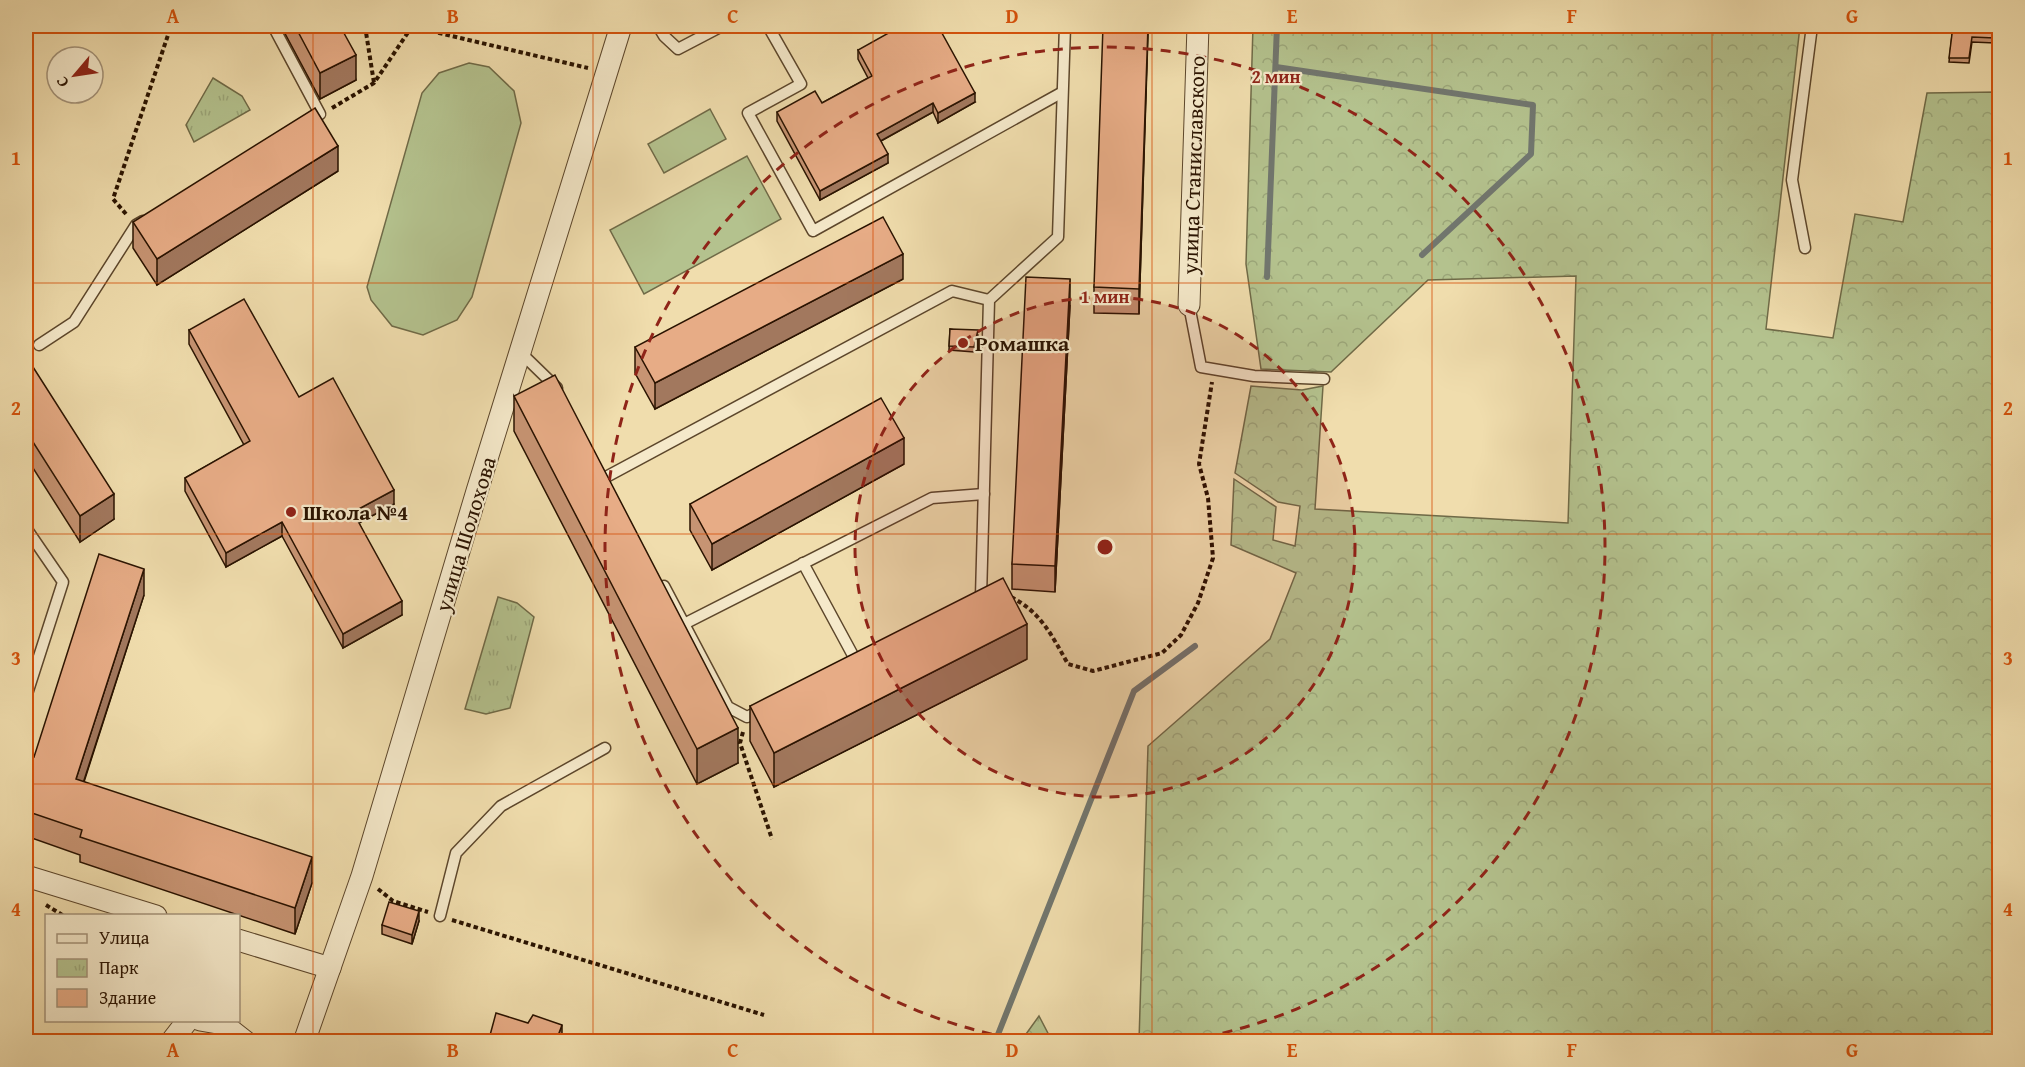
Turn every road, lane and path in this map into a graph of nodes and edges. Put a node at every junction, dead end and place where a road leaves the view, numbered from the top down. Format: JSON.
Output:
{"nodes":[{"id":1,"x":171,"y":26,"type":"edge"},
{"id":2,"x":273,"y":26,"type":"edge"},
{"id":3,"x":365,"y":26,"type":"edge"},
{"id":4,"x":621,"y":26,"type":"edge"},
{"id":5,"x":658,"y":26,"type":"edge"},
{"id":6,"x":722,"y":26,"type":"edge"},
{"id":7,"x":768,"y":26,"type":"edge"},
{"id":8,"x":1065,"y":26,"type":"edge"},
{"id":9,"x":1198,"y":26,"type":"edge"},
{"id":10,"x":1812,"y":26,"type":"edge"},
{"id":11,"x":410,"y":27,"type":"edge"},
{"id":12,"x":592,"y":69,"type":"dead end"},
{"id":13,"x":374,"y":83,"type":"junction"},
{"id":14,"x":1061,"y":93,"type":"junction"},
{"id":15,"x":320,"y":114,"type":"junction"},
{"id":16,"x":300,"y":127,"type":"edge"},
{"id":17,"x":157,"y":213,"type":"edge"},
{"id":18,"x":136,"y":225,"type":"junction"},
{"id":19,"x":1805,"y":248,"type":"dead end"},
{"id":20,"x":989,"y":300,"type":"junction"},
{"id":21,"x":1189,"y":305,"type":"joint"},
{"id":22,"x":39,"y":345,"type":"dead end"},
{"id":23,"x":521,"y":353,"type":"junction"},
{"id":24,"x":1214,"y":369,"type":"junction"},
{"id":25,"x":1324,"y":379,"type":"dead end"},
{"id":26,"x":565,"y":400,"type":"edge"},
{"id":27,"x":612,"y":487,"type":"edge"},
{"id":28,"x":984,"y":494,"type":"junction"},
{"id":29,"x":26,"y":528,"type":"edge"},
{"id":30,"x":803,"y":563,"type":"junction"},
{"id":31,"x":657,"y":571,"type":"edge"},
{"id":32,"x":981,"y":582,"type":"junction"},
{"id":33,"x":960,"y":607,"type":"edge"},
{"id":34,"x":684,"y":624,"type":"junction"},
{"id":35,"x":856,"y":661,"type":"edge"},
{"id":36,"x":26,"y":697,"type":"edge"},
{"id":37,"x":767,"y":707,"type":"edge"},
{"id":38,"x":747,"y":717,"type":"junction"},
{"id":39,"x":605,"y":747,"type":"dead end"},
{"id":40,"x":772,"y":839,"type":"dead end"},
{"id":41,"x":26,"y":876,"type":"edge"},
{"id":42,"x":362,"y":876,"type":"junction"},
{"id":43,"x":153,"y":914,"type":"edge"},
{"id":44,"x":440,"y":916,"type":"junction"},
{"id":45,"x":240,"y":941,"type":"edge"},
{"id":46,"x":330,"y":968,"type":"junction"},
{"id":47,"x":764,"y":1015,"type":"dead end"},
{"id":48,"x":186,"y":1022,"type":"edge"},
{"id":49,"x":212,"y":1022,"type":"edge"},
{"id":50,"x":171,"y":1041,"type":"edge"},
{"id":51,"x":246,"y":1041,"type":"edge"},
{"id":52,"x":304,"y":1041,"type":"edge"}],
"edges":[{"from":1,"to":18,"type":"path"},
{"from":2,"to":15,"type":"lane"},
{"from":3,"to":13,"type":"path"},
{"from":4,"to":23,"type":"street","name":"улица Шолохова"},
{"from":5,"to":6,"type":"lane"},
{"from":7,"to":14,"type":"lane"},
{"from":8,"to":14,"type":"lane"},
{"from":9,"to":21,"type":"street","name":"улица Станиславского"},
{"from":10,"to":19,"type":"lane"},
{"from":11,"to":12,"type":"path"},
{"from":11,"to":13,"type":"path"},
{"from":13,"to":15,"type":"path"},
{"from":14,"to":20,"type":"lane"},
{"from":15,"to":16,"type":"lane"},
{"from":17,"to":18,"type":"lane"},
{"from":18,"to":22,"type":"lane"},
{"from":20,"to":27,"type":"lane"},
{"from":20,"to":28,"type":"lane"},
{"from":21,"to":24,"type":"lane"},
{"from":23,"to":26,"type":"lane"},
{"from":23,"to":42,"type":"street","name":"улица Шолохова"},
{"from":24,"to":25,"type":"lane"},
{"from":24,"to":32,"type":"path"},
{"from":28,"to":30,"type":"lane"},
{"from":28,"to":32,"type":"lane"},
{"from":29,"to":36,"type":"lane"},
{"from":30,"to":34,"type":"lane"},
{"from":30,"to":35,"type":"lane"},
{"from":31,"to":34,"type":"lane"},
{"from":32,"to":33,"type":"lane"},
{"from":34,"to":38,"type":"lane"},
{"from":37,"to":38,"type":"lane"},
{"from":38,"to":40,"type":"path"},
{"from":39,"to":44,"type":"lane"},
{"from":41,"to":43,"type":"street"},
{"from":42,"to":44,"type":"path"},
{"from":42,"to":46,"type":"street","name":"улица Шолохова"},
{"from":44,"to":47,"type":"path"},
{"from":45,"to":46,"type":"street"},
{"from":46,"to":52,"type":"street","name":"улица Шолохова"},
{"from":48,"to":50,"type":"street"},
{"from":49,"to":51,"type":"street"}]}
